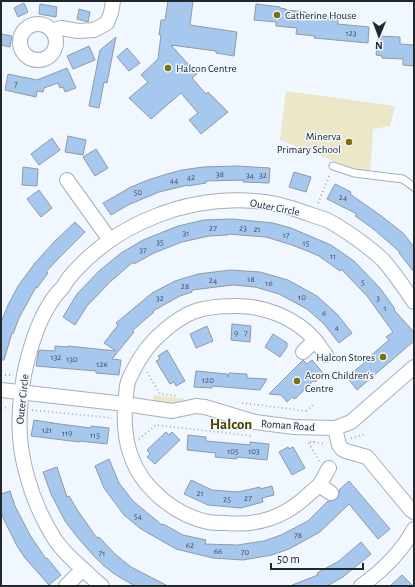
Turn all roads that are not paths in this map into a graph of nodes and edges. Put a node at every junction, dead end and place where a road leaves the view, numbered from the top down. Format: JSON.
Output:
{"nodes":[{"id":1,"x":113,"y":1,"type":"edge"},
{"id":2,"x":52,"y":31,"type":"dead end"},
{"id":3,"x":333,"y":166,"type":"road end"},
{"id":4,"x":67,"y":180,"type":"dead end"},
{"id":5,"x":414,"y":187,"type":"edge"},
{"id":6,"x":110,"y":240,"type":"junction"},
{"id":7,"x":414,"y":302,"type":"edge"},
{"id":8,"x":315,"y":340,"type":"junction"},
{"id":9,"x":303,"y":352,"type":"dead end"},
{"id":10,"x":326,"y":355,"type":"dead end"},
{"id":11,"x":414,"y":367,"type":"edge"},
{"id":12,"x":1,"y":390,"type":"edge"},
{"id":13,"x":22,"y":392,"type":"junction"},
{"id":14,"x":125,"y":404,"type":"junction"},
{"id":15,"x":335,"y":428,"type":"junction"},
{"id":16,"x":336,"y":459,"type":"junction"},
{"id":17,"x":319,"y":485,"type":"junction"},
{"id":18,"x":331,"y":493,"type":"dead end"},
{"id":19,"x":414,"y":512,"type":"edge"},
{"id":20,"x":414,"y":529,"type":"edge"},
{"id":21,"x":83,"y":569,"type":"junction"},
{"id":22,"x":66,"y":586,"type":"edge"},
{"id":23,"x":102,"y":586,"type":"edge"},
{"id":24,"x":361,"y":586,"type":"edge"}],
"edges":[{"from":1,"to":2,"type":"street"},
{"from":3,"to":5,"type":"lane"},
{"from":4,"to":6,"type":"street"},
{"from":6,"to":7,"type":"street","name":"Outer Circle"},
{"from":6,"to":13,"type":"street","name":"Outer Circle"},
{"from":8,"to":9,"type":"street"},
{"from":8,"to":10,"type":"street"},
{"from":8,"to":14,"type":"street"},
{"from":11,"to":15,"type":"street","name":"Roman Road"},
{"from":12,"to":13,"type":"street","name":"Roman Road"},
{"from":13,"to":14,"type":"street","name":"Roman Road"},
{"from":13,"to":21,"type":"street","name":"Outer Circle"},
{"from":14,"to":15,"type":"street","name":"Roman Road"},
{"from":14,"to":17,"type":"street"},
{"from":15,"to":16,"type":"street"},
{"from":16,"to":17,"type":"street"},
{"from":16,"to":19,"type":"street"},
{"from":17,"to":18,"type":"street"},
{"from":20,"to":24,"type":"street"},
{"from":21,"to":22,"type":"street"},
{"from":21,"to":23,"type":"street","name":"Outer Circle"}]}
